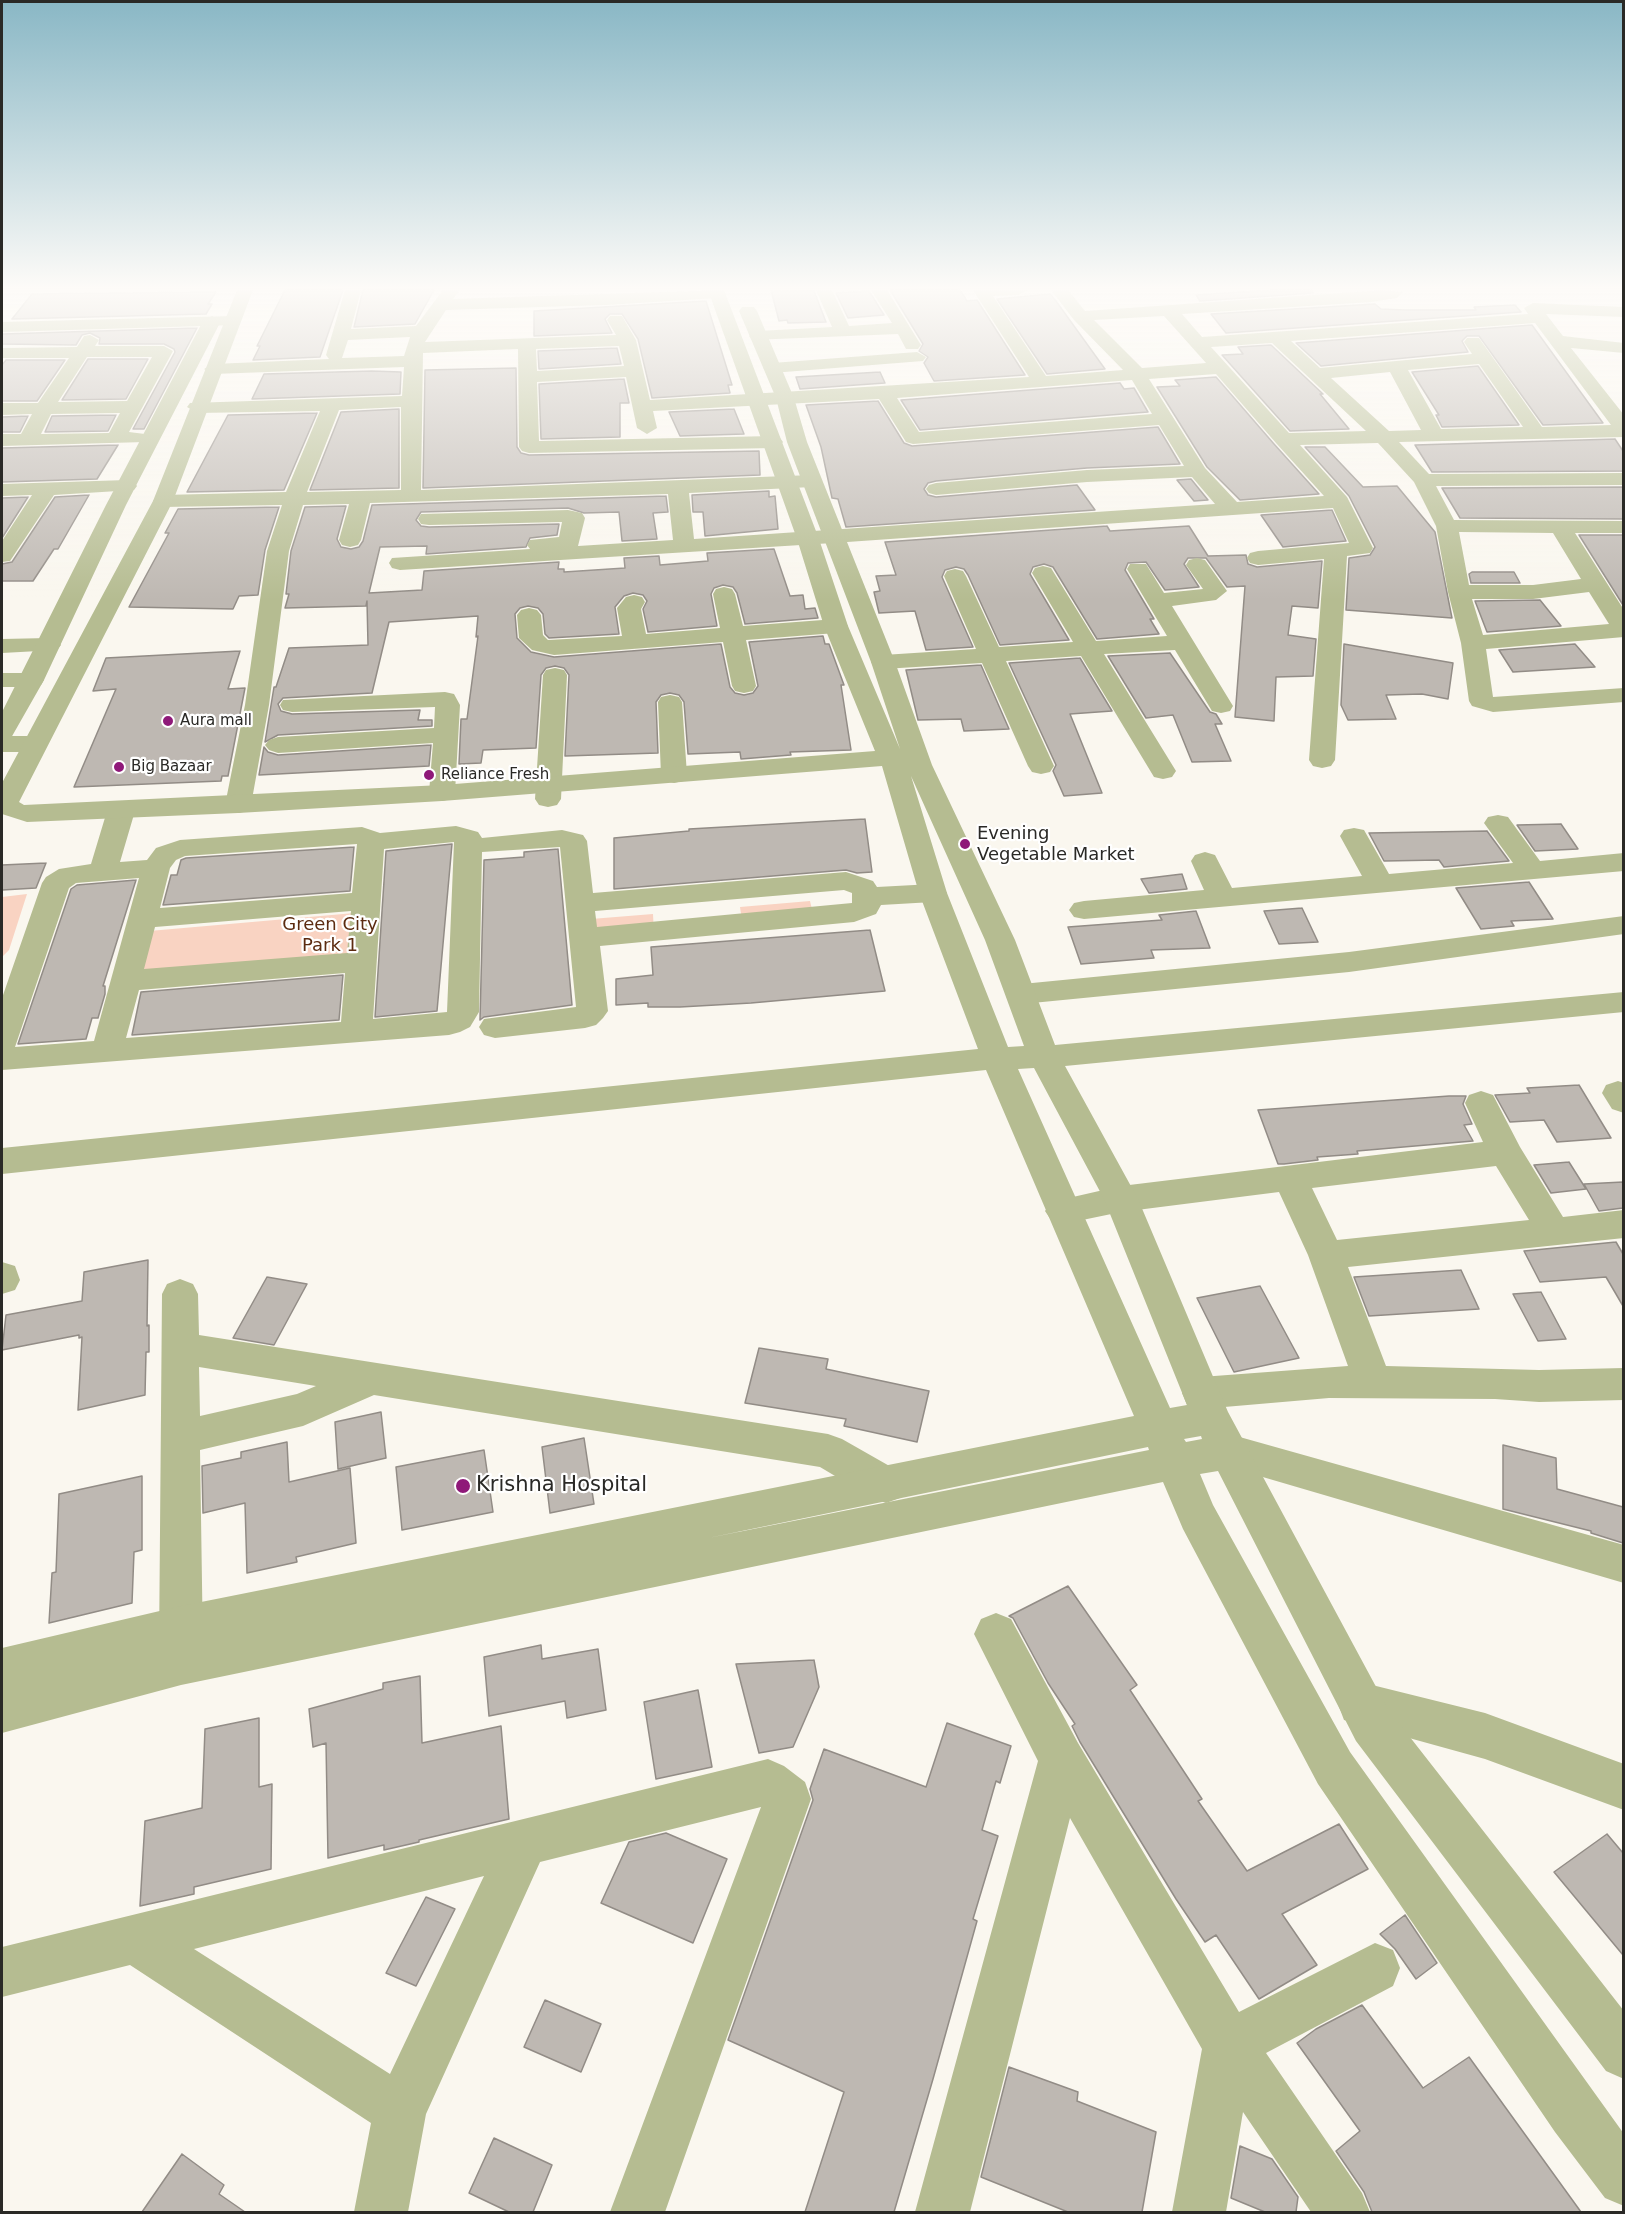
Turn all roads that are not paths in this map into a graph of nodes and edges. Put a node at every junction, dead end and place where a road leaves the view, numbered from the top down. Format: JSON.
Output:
{"nodes":[{"id":1,"x":54,"y":393,"type":"edge"},
{"id":2,"x":141,"y":393,"type":"edge"},
{"id":3,"x":177,"y":393,"type":"edge"},
{"id":4,"x":203,"y":393,"type":"edge"},
{"id":5,"x":413,"y":393,"type":"edge"},
{"id":6,"x":527,"y":393,"type":"edge"},
{"id":7,"x":639,"y":393,"type":"edge"},
{"id":8,"x":739,"y":393,"type":"edge"},
{"id":9,"x":772,"y":393,"type":"edge"},
{"id":10,"x":774,"y":393,"type":"edge"},
{"id":11,"x":885,"y":393,"type":"edge"},
{"id":12,"x":1148,"y":393,"type":"edge"},
{"id":13,"x":1242,"y":393,"type":"edge"},
{"id":14,"x":1338,"y":393,"type":"edge"},
{"id":15,"x":1411,"y":393,"type":"edge"},
{"id":16,"x":1509,"y":393,"type":"edge"},
{"id":17,"x":1596,"y":393,"type":"edge"},
{"id":18,"x":413,"y":401,"type":"junction"},
{"id":19,"x":332,"y":405,"type":"junction"},
{"id":20,"x":642,"y":406,"type":"junction"},
{"id":21,"x":45,"y":407,"type":"junction"},
{"id":22,"x":134,"y":407,"type":"junction"},
{"id":23,"x":197,"y":407,"type":"junction"},
{"id":24,"x":2,"y":409,"type":"edge"},
{"id":25,"x":1163,"y":419,"type":"junction"},
{"id":26,"x":1623,"y":430,"type":"edge"},
{"id":27,"x":1536,"y":432,"type":"junction"},
{"id":28,"x":1586,"y":432,"type":"junction"},
{"id":29,"x":1434,"y":435,"type":"junction"},
{"id":30,"x":1383,"y":436,"type":"junction"},
{"id":31,"x":150,"y":437,"type":"junction"},
{"id":32,"x":186,"y":437,"type":"junction"},
{"id":33,"x":116,"y":438,"type":"junction"},
{"id":34,"x":913,"y":438,"type":"junction"},
{"id":35,"x":28,"y":439,"type":"junction"},
{"id":36,"x":1283,"y":439,"type":"junction"},
{"id":37,"x":2,"y":440,"type":"edge"},
{"id":38,"x":773,"y":442,"type":"junction"},
{"id":39,"x":650,"y":445,"type":"junction"},
{"id":40,"x":529,"y":447,"type":"junction"},
{"id":41,"x":1616,"y":466,"type":"edge"},
{"id":42,"x":1197,"y":471,"type":"junction"},
{"id":43,"x":1086,"y":476,"type":"junction"},
{"id":44,"x":1423,"y":480,"type":"junction"},
{"id":45,"x":800,"y":482,"type":"junction"},
{"id":46,"x":127,"y":486,"type":"junction"},
{"id":47,"x":678,"y":487,"type":"junction"},
{"id":48,"x":46,"y":489,"type":"junction"},
{"id":49,"x":936,"y":489,"type":"junction"},
{"id":50,"x":2,"y":490,"type":"edge"},
{"id":51,"x":166,"y":493,"type":"junction"},
{"id":52,"x":527,"y":494,"type":"junction"},
{"id":53,"x":411,"y":496,"type":"junction"},
{"id":54,"x":361,"y":497,"type":"junction"},
{"id":55,"x":294,"y":499,"type":"junction"},
{"id":56,"x":1340,"y":501,"type":"junction"},
{"id":57,"x":1231,"y":508,"type":"junction"},
{"id":58,"x":1110,"y":516,"type":"junction"},
{"id":59,"x":429,"y":519,"type":"dead end"},
{"id":60,"x":1447,"y":526,"type":"junction"},
{"id":61,"x":1623,"y":527,"type":"edge"},
{"id":62,"x":957,"y":528,"type":"junction"},
{"id":63,"x":1561,"y":528,"type":"junction"},
{"id":64,"x":821,"y":538,"type":"junction"},
{"id":65,"x":350,"y":540,"type":"dead end"},
{"id":66,"x":684,"y":546,"type":"junction"},
{"id":67,"x":426,"y":550,"type":"dead end"},
{"id":68,"x":497,"y":552,"type":"junction"},
{"id":69,"x":1336,"y":552,"type":"junction"},
{"id":70,"x":2,"y":556,"type":"edge"},
{"id":71,"x":1258,"y":558,"type":"dead end"},
{"id":72,"x":400,"y":563,"type":"dead end"},
{"id":73,"x":1197,"y":565,"type":"dead end"},
{"id":74,"x":1138,"y":569,"type":"dead end"},
{"id":75,"x":1043,"y":573,"type":"dead end"},
{"id":76,"x":955,"y":576,"type":"dead end"},
{"id":77,"x":1598,"y":584,"type":"junction"},
{"id":78,"x":1459,"y":592,"type":"junction"},
{"id":79,"x":724,"y":594,"type":"dead end"},
{"id":80,"x":1156,"y":601,"type":"junction"},
{"id":81,"x":634,"y":602,"type":"dead end"},
{"id":82,"x":529,"y":615,"type":"dead end"},
{"id":83,"x":836,"y":626,"type":"junction"},
{"id":84,"x":1623,"y":630,"type":"edge"},
{"id":85,"x":732,"y":633,"type":"junction"},
{"id":86,"x":635,"y":640,"type":"junction"},
{"id":87,"x":1182,"y":642,"type":"junction"},
{"id":88,"x":1473,"y":643,"type":"junction"},
{"id":89,"x":49,"y":645,"type":"junction"},
{"id":90,"x":2,"y":646,"type":"edge"},
{"id":91,"x":1088,"y":647,"type":"junction"},
{"id":92,"x":989,"y":654,"type":"junction"},
{"id":93,"x":883,"y":662,"type":"junction"},
{"id":94,"x":555,"y":675,"type":"dead end"},
{"id":95,"x":2,"y":680,"type":"edge"},
{"id":96,"x":32,"y":680,"type":"junction"},
{"id":97,"x":744,"y":686,"type":"dead end"},
{"id":98,"x":1623,"y":695,"type":"edge"},
{"id":99,"x":670,"y":702,"type":"dead end"},
{"id":100,"x":292,"y":705,"type":"dead end"},
{"id":101,"x":1221,"y":706,"type":"dead end"},
{"id":102,"x":2,"y":733,"type":"edge"},
{"id":103,"x":446,"y":735,"type":"junction"},
{"id":104,"x":2,"y":744,"type":"edge"},
{"id":105,"x":36,"y":744,"type":"junction"},
{"id":106,"x":278,"y":745,"type":"dead end"},
{"id":107,"x":1322,"y":760,"type":"dead end"},
{"id":108,"x":906,"y":766,"type":"junction"},
{"id":109,"x":1041,"y":766,"type":"dead end"},
{"id":110,"x":1162,"y":771,"type":"dead end"},
{"id":111,"x":674,"y":774,"type":"junction"},
{"id":112,"x":548,"y":792,"type":"junction"},
{"id":113,"x":442,"y":793,"type":"junction"},
{"id":114,"x":238,"y":805,"type":"junction"},
{"id":115,"x":5,"y":809,"type":"edge"},
{"id":116,"x":119,"y":818,"type":"junction"},
{"id":117,"x":1498,"y":823,"type":"dead end"},
{"id":118,"x":2,"y":833,"type":"edge"},
{"id":119,"x":1354,"y":836,"type":"dead end"},
{"id":120,"x":371,"y":842,"type":"junction"},
{"id":121,"x":488,"y":845,"type":"dead end"},
{"id":122,"x":1205,"y":861,"type":"dead end"},
{"id":123,"x":1623,"y":861,"type":"edge"},
{"id":124,"x":156,"y":868,"type":"junction"},
{"id":125,"x":1531,"y":868,"type":"junction"},
{"id":126,"x":103,"y":872,"type":"junction"},
{"id":127,"x":1379,"y":882,"type":"junction"},
{"id":128,"x":933,"y":893,"type":"junction"},
{"id":129,"x":868,"y":897,"type":"junction"},
{"id":130,"x":1222,"y":897,"type":"junction"},
{"id":131,"x":366,"y":901,"type":"junction"},
{"id":132,"x":581,"y":903,"type":"junction"},
{"id":133,"x":1084,"y":910,"type":"dead end"},
{"id":134,"x":142,"y":919,"type":"junction"},
{"id":135,"x":1623,"y":925,"type":"edge"},
{"id":136,"x":584,"y":938,"type":"junction"},
{"id":137,"x":361,"y":962,"type":"junction"},
{"id":138,"x":14,"y":973,"type":"edge"},
{"id":139,"x":126,"y":981,"type":"junction"},
{"id":140,"x":1022,"y":994,"type":"junction"},
{"id":141,"x":1623,"y":1002,"type":"edge"},
{"id":142,"x":495,"y":1026,"type":"dead end"},
{"id":143,"x":356,"y":1031,"type":"junction"},
{"id":144,"x":2,"y":1042,"type":"edge"},
{"id":145,"x":107,"y":1051,"type":"junction"},
{"id":146,"x":1044,"y":1057,"type":"junction"},
{"id":147,"x":997,"y":1058,"type":"junction"},
{"id":148,"x":2,"y":1059,"type":"edge"},
{"id":149,"x":1481,"y":1103,"type":"dead end"},
{"id":150,"x":1505,"y":1152,"type":"junction"},
{"id":151,"x":2,"y":1161,"type":"edge"},
{"id":152,"x":1290,"y":1178,"type":"junction"},
{"id":153,"x":1121,"y":1199,"type":"junction"},
{"id":154,"x":1063,"y":1211,"type":"junction"},
{"id":155,"x":1623,"y":1224,"type":"edge"},
{"id":156,"x":1553,"y":1230,"type":"junction"},
{"id":157,"x":1326,"y":1255,"type":"junction"},
{"id":158,"x":180,"y":1294,"type":"dead end"},
{"id":159,"x":180,"y":1348,"type":"junction"},
{"id":160,"x":372,"y":1378,"type":"junction"},
{"id":161,"x":1373,"y":1382,"type":"junction"},
{"id":162,"x":1623,"y":1384,"type":"edge"},
{"id":163,"x":1214,"y":1421,"type":"junction"},
{"id":164,"x":179,"y":1438,"type":"junction"},
{"id":165,"x":1166,"y":1445,"type":"junction"},
{"id":166,"x":886,"y":1485,"type":"junction"},
{"id":167,"x":1623,"y":1564,"type":"edge"},
{"id":168,"x":996,"y":1634,"type":"dead end"},
{"id":169,"x":181,"y":1645,"type":"junction"},
{"id":170,"x":2,"y":1669,"type":"edge"},
{"id":171,"x":1360,"y":1704,"type":"junction"},
{"id":172,"x":2,"y":1711,"type":"edge"},
{"id":173,"x":1062,"y":1759,"type":"junction"},
{"id":174,"x":1623,"y":1788,"type":"edge"},
{"id":175,"x":525,"y":1842,"type":"junction"},
{"id":176,"x":134,"y":1939,"type":"junction"},
{"id":177,"x":1375,"y":1968,"type":"dead end"},
{"id":178,"x":2,"y":1972,"type":"edge"},
{"id":179,"x":1229,"y":2045,"type":"junction"},
{"id":180,"x":1623,"y":2053,"type":"edge"},
{"id":181,"x":400,"y":2111,"type":"junction"},
{"id":182,"x":1623,"y":2179,"type":"edge"},
{"id":183,"x":381,"y":2212,"type":"edge"},
{"id":184,"x":638,"y":2212,"type":"edge"},
{"id":185,"x":942,"y":2212,"type":"edge"},
{"id":186,"x":1199,"y":2212,"type":"edge"},
{"id":187,"x":1343,"y":2212,"type":"edge"}],
"edges":[{"from":1,"to":21,"type":"street"},
{"from":2,"to":22,"type":"street"},
{"from":3,"to":31,"type":"street"},
{"from":4,"to":23,"type":"street"},
{"from":5,"to":18,"type":"street"},
{"from":6,"to":40,"type":"street"},
{"from":7,"to":20,"type":"street"},
{"from":8,"to":20,"type":"street"},
{"from":9,"to":38,"type":"street"},
{"from":10,"to":45,"type":"street"},
{"from":11,"to":34,"type":"street"},
{"from":12,"to":25,"type":"street"},
{"from":13,"to":36,"type":"street"},
{"from":14,"to":30,"type":"street"},
{"from":15,"to":29,"type":"street"},
{"from":16,"to":27,"type":"street"},
{"from":17,"to":26,"type":"street"},
{"from":18,"to":19,"type":"street"},
{"from":18,"to":53,"type":"street"},
{"from":19,"to":23,"type":"street"},
{"from":19,"to":55,"type":"street"},
{"from":20,"to":39,"type":"street"},
{"from":21,"to":22,"type":"street"},
{"from":21,"to":24,"type":"street"},
{"from":21,"to":35,"type":"street"},
{"from":22,"to":33,"type":"street"},
{"from":23,"to":32,"type":"street"},
{"from":25,"to":34,"type":"street"},
{"from":25,"to":42,"type":"street"},
{"from":26,"to":28,"type":"street"},
{"from":27,"to":28,"type":"street"},
{"from":27,"to":29,"type":"street"},
{"from":28,"to":41,"type":"street"},
{"from":29,"to":30,"type":"street"},
{"from":30,"to":36,"type":"street"},
{"from":30,"to":44,"type":"street"},
{"from":31,"to":32,"type":"street"},
{"from":31,"to":33,"type":"street"},
{"from":31,"to":46,"type":"street"},
{"from":32,"to":51,"type":"street"},
{"from":33,"to":35,"type":"street"},
{"from":34,"to":49,"type":"street"},
{"from":35,"to":37,"type":"street"},
{"from":36,"to":56,"type":"street"},
{"from":38,"to":39,"type":"street"},
{"from":38,"to":45,"type":"street"},
{"from":39,"to":40,"type":"street"},
{"from":40,"to":52,"type":"street"},
{"from":41,"to":44,"type":"street"},
{"from":42,"to":43,"type":"street"},
{"from":42,"to":57,"type":"street"},
{"from":43,"to":49,"type":"street"},
{"from":43,"to":58,"type":"street"},
{"from":44,"to":60,"type":"street"},
{"from":45,"to":47,"type":"street"},
{"from":45,"to":64,"type":"street"},
{"from":46,"to":48,"type":"street"},
{"from":46,"to":51,"type":"street"},
{"from":46,"to":89,"type":"street"},
{"from":47,"to":52,"type":"street"},
{"from":47,"to":66,"type":"street"},
{"from":48,"to":50,"type":"street"},
{"from":48,"to":70,"type":"street"},
{"from":49,"to":62,"type":"street"},
{"from":51,"to":55,"type":"street"},
{"from":51,"to":105,"type":"street"},
{"from":52,"to":53,"type":"street"},
{"from":53,"to":54,"type":"street"},
{"from":54,"to":55,"type":"street"},
{"from":54,"to":65,"type":"street"},
{"from":55,"to":114,"type":"street"},
{"from":56,"to":57,"type":"street"},
{"from":56,"to":69,"type":"street"},
{"from":57,"to":58,"type":"street"},
{"from":58,"to":62,"type":"street"},
{"from":59,"to":68,"type":"street"},
{"from":60,"to":63,"type":"street"},
{"from":60,"to":78,"type":"street"},
{"from":61,"to":63,"type":"street"},
{"from":62,"to":64,"type":"street"},
{"from":63,"to":77,"type":"street"},
{"from":64,"to":66,"type":"street"},
{"from":64,"to":83,"type":"street"},
{"from":64,"to":93,"type":"street"},
{"from":66,"to":68,"type":"street"},
{"from":67,"to":68,"type":"street"},
{"from":68,"to":72,"type":"street"},
{"from":69,"to":71,"type":"street"},
{"from":69,"to":107,"type":"street"},
{"from":73,"to":80,"type":"street"},
{"from":74,"to":80,"type":"street"},
{"from":75,"to":91,"type":"street"},
{"from":76,"to":92,"type":"street"},
{"from":77,"to":78,"type":"street"},
{"from":77,"to":84,"type":"street"},
{"from":78,"to":88,"type":"street"},
{"from":79,"to":85,"type":"street"},
{"from":80,"to":87,"type":"street"},
{"from":81,"to":86,"type":"street"},
{"from":82,"to":86,"type":"street"},
{"from":83,"to":85,"type":"street"},
{"from":83,"to":108,"type":"street"},
{"from":84,"to":88,"type":"street"},
{"from":85,"to":86,"type":"street"},
{"from":85,"to":97,"type":"street"},
{"from":87,"to":91,"type":"street"},
{"from":87,"to":101,"type":"street"},
{"from":88,"to":98,"type":"street"},
{"from":89,"to":90,"type":"street"},
{"from":89,"to":96,"type":"street"},
{"from":91,"to":92,"type":"street"},
{"from":91,"to":110,"type":"street"},
{"from":92,"to":93,"type":"street"},
{"from":92,"to":109,"type":"street"},
{"from":93,"to":108,"type":"street"},
{"from":94,"to":112,"type":"street"},
{"from":95,"to":96,"type":"street"},
{"from":96,"to":102,"type":"street"},
{"from":99,"to":111,"type":"street"},
{"from":100,"to":103,"type":"street"},
{"from":103,"to":106,"type":"street"},
{"from":103,"to":113,"type":"street"},
{"from":104,"to":105,"type":"street"},
{"from":105,"to":115,"type":"street"},
{"from":108,"to":111,"type":"street"},
{"from":108,"to":112,"type":"street"},
{"from":108,"to":128,"type":"street"},
{"from":108,"to":140,"type":"street"},
{"from":111,"to":112,"type":"street"},
{"from":112,"to":113,"type":"street"},
{"from":112,"to":116,"type":"street"},
{"from":113,"to":114,"type":"street"},
{"from":114,"to":116,"type":"street"},
{"from":115,"to":116,"type":"street"},
{"from":116,"to":118,"type":"street"},
{"from":116,"to":126,"type":"street"},
{"from":117,"to":125,"type":"street"},
{"from":119,"to":127,"type":"street"},
{"from":120,"to":124,"type":"street"},
{"from":120,"to":131,"type":"street"},
{"from":120,"to":143,"type":"street"},
{"from":121,"to":132,"type":"street"},
{"from":122,"to":130,"type":"street"},
{"from":123,"to":125,"type":"street"},
{"from":124,"to":126,"type":"street"},
{"from":124,"to":134,"type":"street"},
{"from":125,"to":127,"type":"street"},
{"from":126,"to":138,"type":"street"},
{"from":127,"to":130,"type":"street"},
{"from":128,"to":129,"type":"street"},
{"from":128,"to":147,"type":"street"},
{"from":129,"to":132,"type":"street"},
{"from":129,"to":136,"type":"street"},
{"from":130,"to":133,"type":"street"},
{"from":131,"to":134,"type":"street"},
{"from":131,"to":137,"type":"street"},
{"from":132,"to":136,"type":"street"},
{"from":134,"to":139,"type":"street"},
{"from":135,"to":140,"type":"street"},
{"from":136,"to":142,"type":"street"},
{"from":137,"to":139,"type":"street"},
{"from":137,"to":143,"type":"street"},
{"from":138,"to":144,"type":"street"},
{"from":139,"to":145,"type":"street"},
{"from":140,"to":146,"type":"street"},
{"from":141,"to":146,"type":"street"},
{"from":143,"to":145,"type":"street"},
{"from":145,"to":148,"type":"street"},
{"from":146,"to":147,"type":"street"},
{"from":146,"to":153,"type":"street"},
{"from":147,"to":151,"type":"street"},
{"from":147,"to":154,"type":"street"},
{"from":149,"to":150,"type":"street"},
{"from":150,"to":152,"type":"street"},
{"from":150,"to":156,"type":"street"},
{"from":152,"to":153,"type":"street"},
{"from":152,"to":157,"type":"street"},
{"from":153,"to":154,"type":"street"},
{"from":153,"to":163,"type":"street"},
{"from":154,"to":165,"type":"street"},
{"from":155,"to":156,"type":"street"},
{"from":156,"to":157,"type":"street"},
{"from":157,"to":161,"type":"street"},
{"from":158,"to":159,"type":"street"},
{"from":159,"to":160,"type":"street"},
{"from":159,"to":164,"type":"street"},
{"from":160,"to":164,"type":"street"},
{"from":160,"to":166,"type":"street"},
{"from":161,"to":162,"type":"street"},
{"from":161,"to":163,"type":"street"},
{"from":163,"to":165,"type":"street"},
{"from":163,"to":167,"type":"street"},
{"from":163,"to":171,"type":"street"},
{"from":164,"to":169,"type":"street"},
{"from":165,"to":166,"type":"street"},
{"from":165,"to":169,"type":"street"},
{"from":165,"to":182,"type":"street"},
{"from":166,"to":169,"type":"street"},
{"from":168,"to":173,"type":"street"},
{"from":169,"to":170,"type":"street"},
{"from":169,"to":172,"type":"street"},
{"from":171,"to":174,"type":"street"},
{"from":171,"to":180,"type":"street"},
{"from":173,"to":179,"type":"street"},
{"from":173,"to":185,"type":"street"},
{"from":175,"to":176,"type":"street"},
{"from":175,"to":181,"type":"street"},
{"from":175,"to":184,"type":"street"},
{"from":176,"to":178,"type":"street"},
{"from":176,"to":181,"type":"street"},
{"from":177,"to":179,"type":"street"},
{"from":179,"to":186,"type":"street"},
{"from":179,"to":187,"type":"street"},
{"from":181,"to":183,"type":"street"}]}
